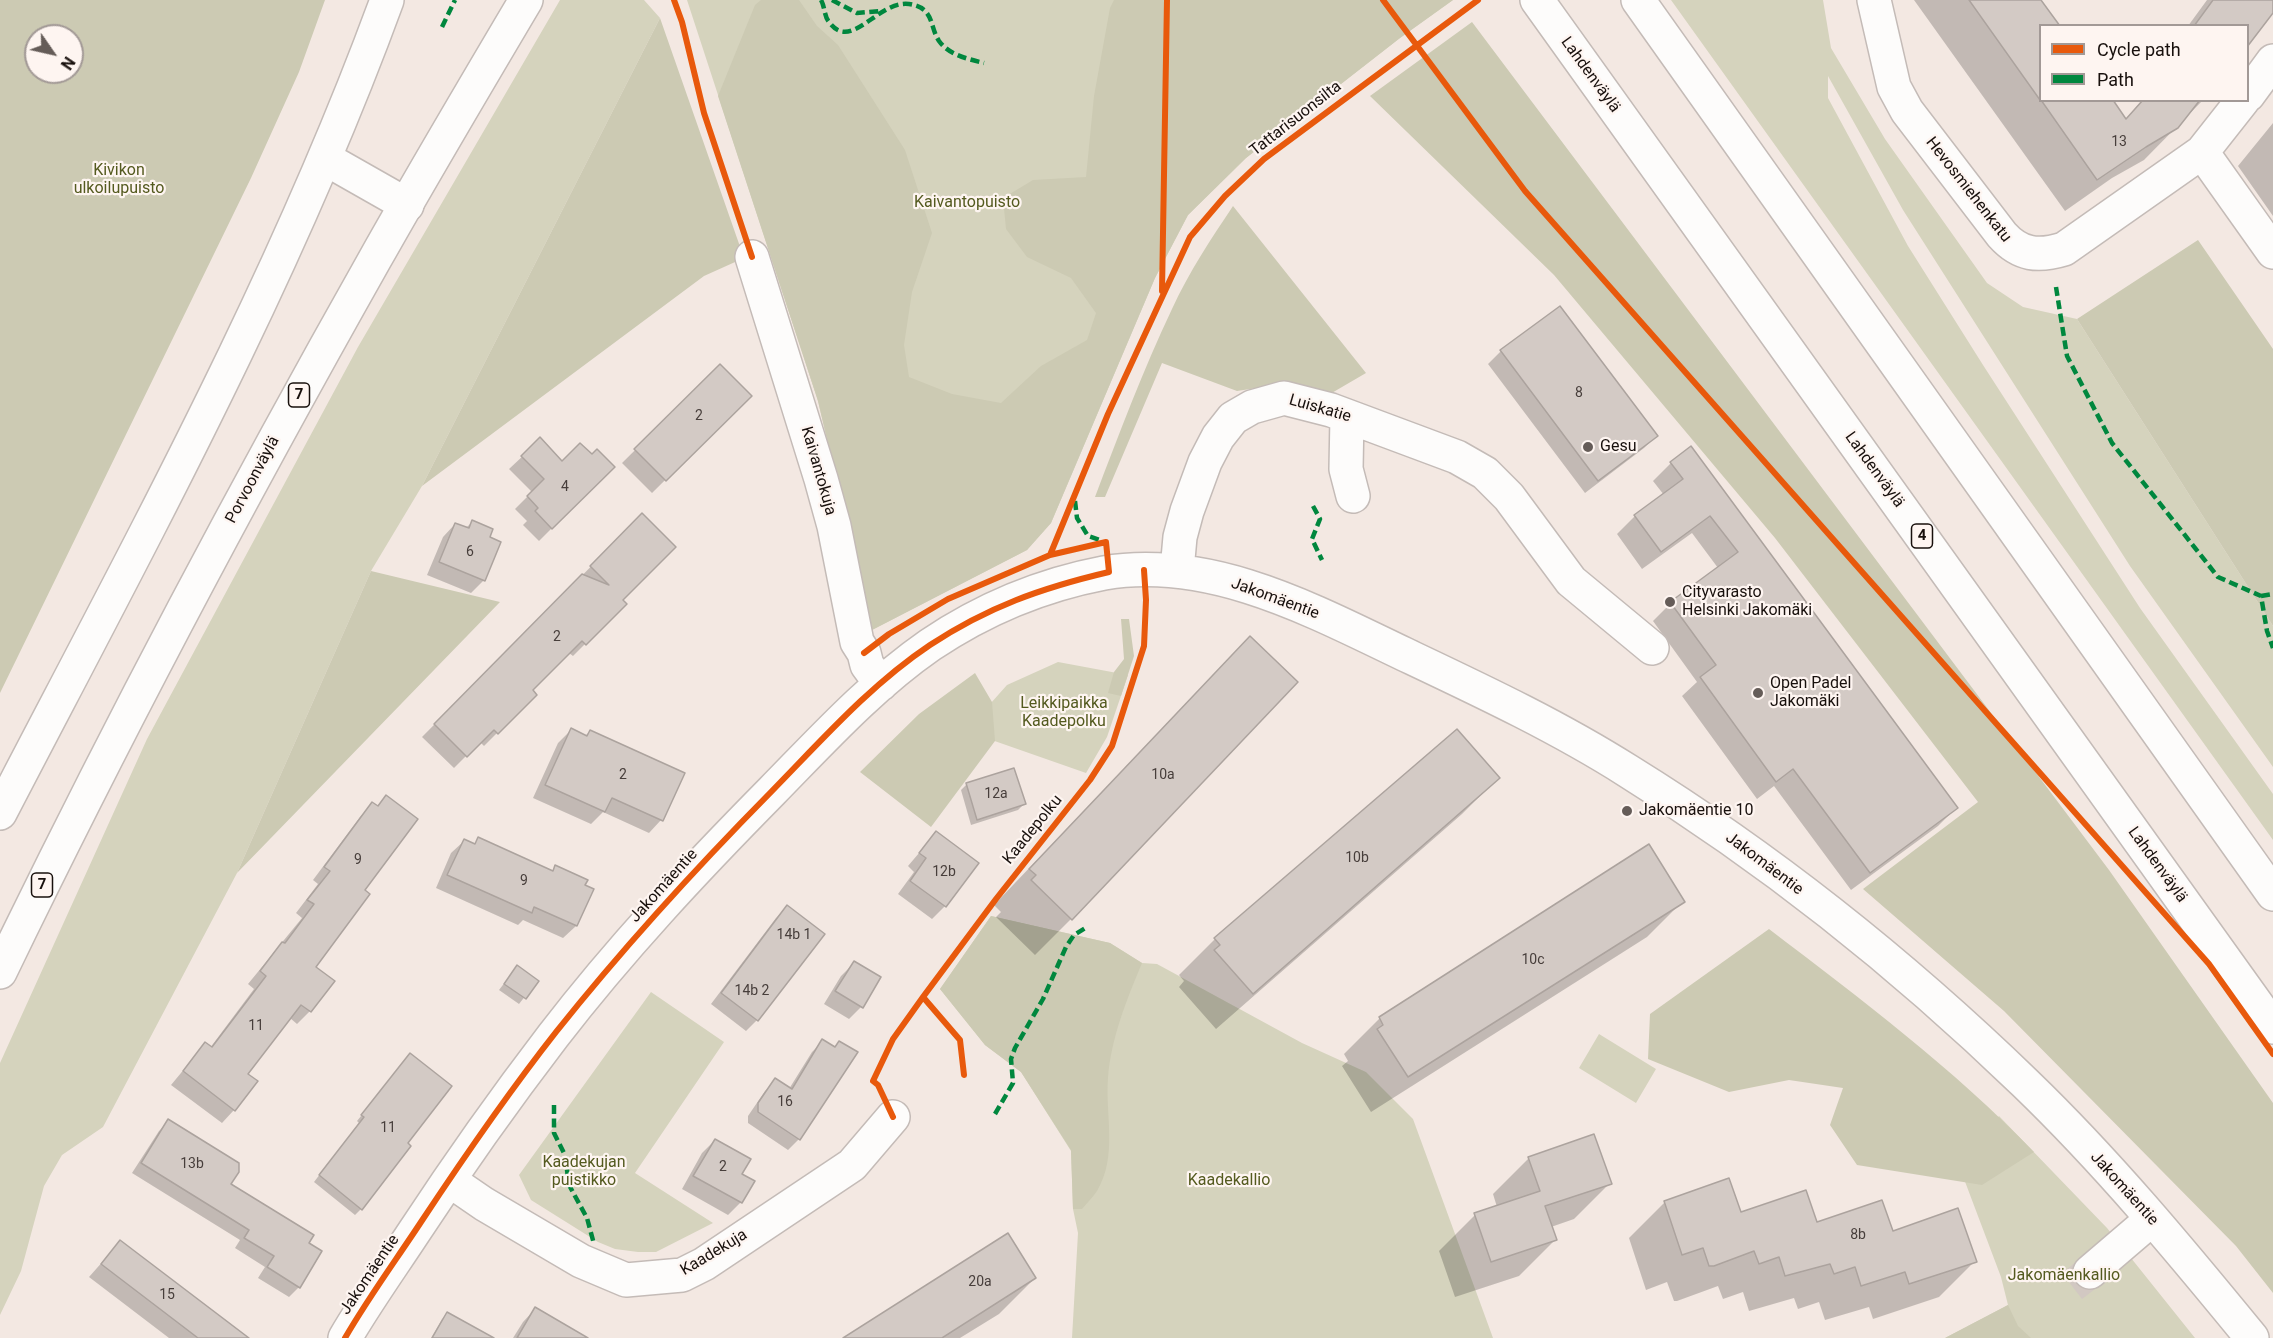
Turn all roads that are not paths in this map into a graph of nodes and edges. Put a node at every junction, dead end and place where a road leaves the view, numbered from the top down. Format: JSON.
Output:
{"nodes":[{"id":1,"x":387,"y":0,"type":"edge"},
{"id":2,"x":526,"y":0,"type":"edge"},
{"id":3,"x":1538,"y":0,"type":"edge"},
{"id":4,"x":1638,"y":0,"type":"edge"},
{"id":5,"x":1874,"y":0,"type":"edge"},
{"id":6,"x":2273,"y":61,"type":"edge"},
{"id":7,"x":2249,"y":92,"type":"edge"},
{"id":8,"x":2241,"y":102,"type":"edge"},
{"id":9,"x":2202,"y":152,"type":"junction"},
{"id":10,"x":326,"y":159,"type":"junction"},
{"id":11,"x":406,"y":205,"type":"junction"},
{"id":12,"x":2273,"y":252,"type":"edge"},
{"id":13,"x":752,"y":257,"type":"dead end"},
{"id":14,"x":1347,"y":416,"type":"junction"},
{"id":15,"x":1353,"y":496,"type":"dead end"},
{"id":16,"x":1177,"y":570,"type":"junction"},
{"id":17,"x":1652,"y":648,"type":"dead end"},
{"id":18,"x":881,"y":684,"type":"junction"},
{"id":19,"x":0,"y":813,"type":"edge"},
{"id":20,"x":2273,"y":894,"type":"edge"},
{"id":21,"x":0,"y":972,"type":"edge"},
{"id":22,"x":2273,"y":1027,"type":"edge"},
{"id":23,"x":893,"y":1117,"type":"dead end"},
{"id":24,"x":449,"y":1180,"type":"junction"},
{"id":25,"x":2152,"y":1219,"type":"junction"},
{"id":26,"x":2090,"y":1272,"type":"tunnel mouth"},
{"id":27,"x":345,"y":1338,"type":"edge"},
{"id":28,"x":2252,"y":1338,"type":"edge"}],
"edges":[{"from":1,"to":10,"type":"main road"},
{"from":2,"to":11,"type":"main road","name":"Porvoonväylä","number":"7"},
{"from":3,"to":22,"type":"main road","name":"Lahdenväylä","number":"4"},
{"from":4,"to":20,"type":"main road"},
{"from":5,"to":9,"type":"main road","name":"Hevosmiehenkatu"},
{"from":6,"to":7,"type":"main road"},
{"from":8,"to":9,"type":"main road","name":"Hevosmiehenkatu"},
{"from":9,"to":12,"type":"main road"},
{"from":10,"to":11,"type":"main road"},
{"from":10,"to":19,"type":"main road"},
{"from":11,"to":21,"type":"main road","name":"Porvoonväylä","number":"7"},
{"from":13,"to":18,"type":"main road","name":"Kaivantokuja"},
{"from":14,"to":15,"type":"main road"},
{"from":14,"to":16,"type":"main road","name":"Luiskatie"},
{"from":14,"to":17,"type":"main road","name":"Luiskatie"},
{"from":16,"to":18,"type":"main road","name":"Jakomäentie"},
{"from":16,"to":25,"type":"main road","name":"Jakomäentie"},
{"from":18,"to":24,"type":"main road","name":"Jakomäentie"},
{"from":23,"to":24,"type":"main road","name":"Kaadekuja"},
{"from":24,"to":27,"type":"main road","name":"Jakomäentie"},
{"from":25,"to":26,"type":"main road"},
{"from":25,"to":28,"type":"main road","name":"Jakomäentie"}]}
